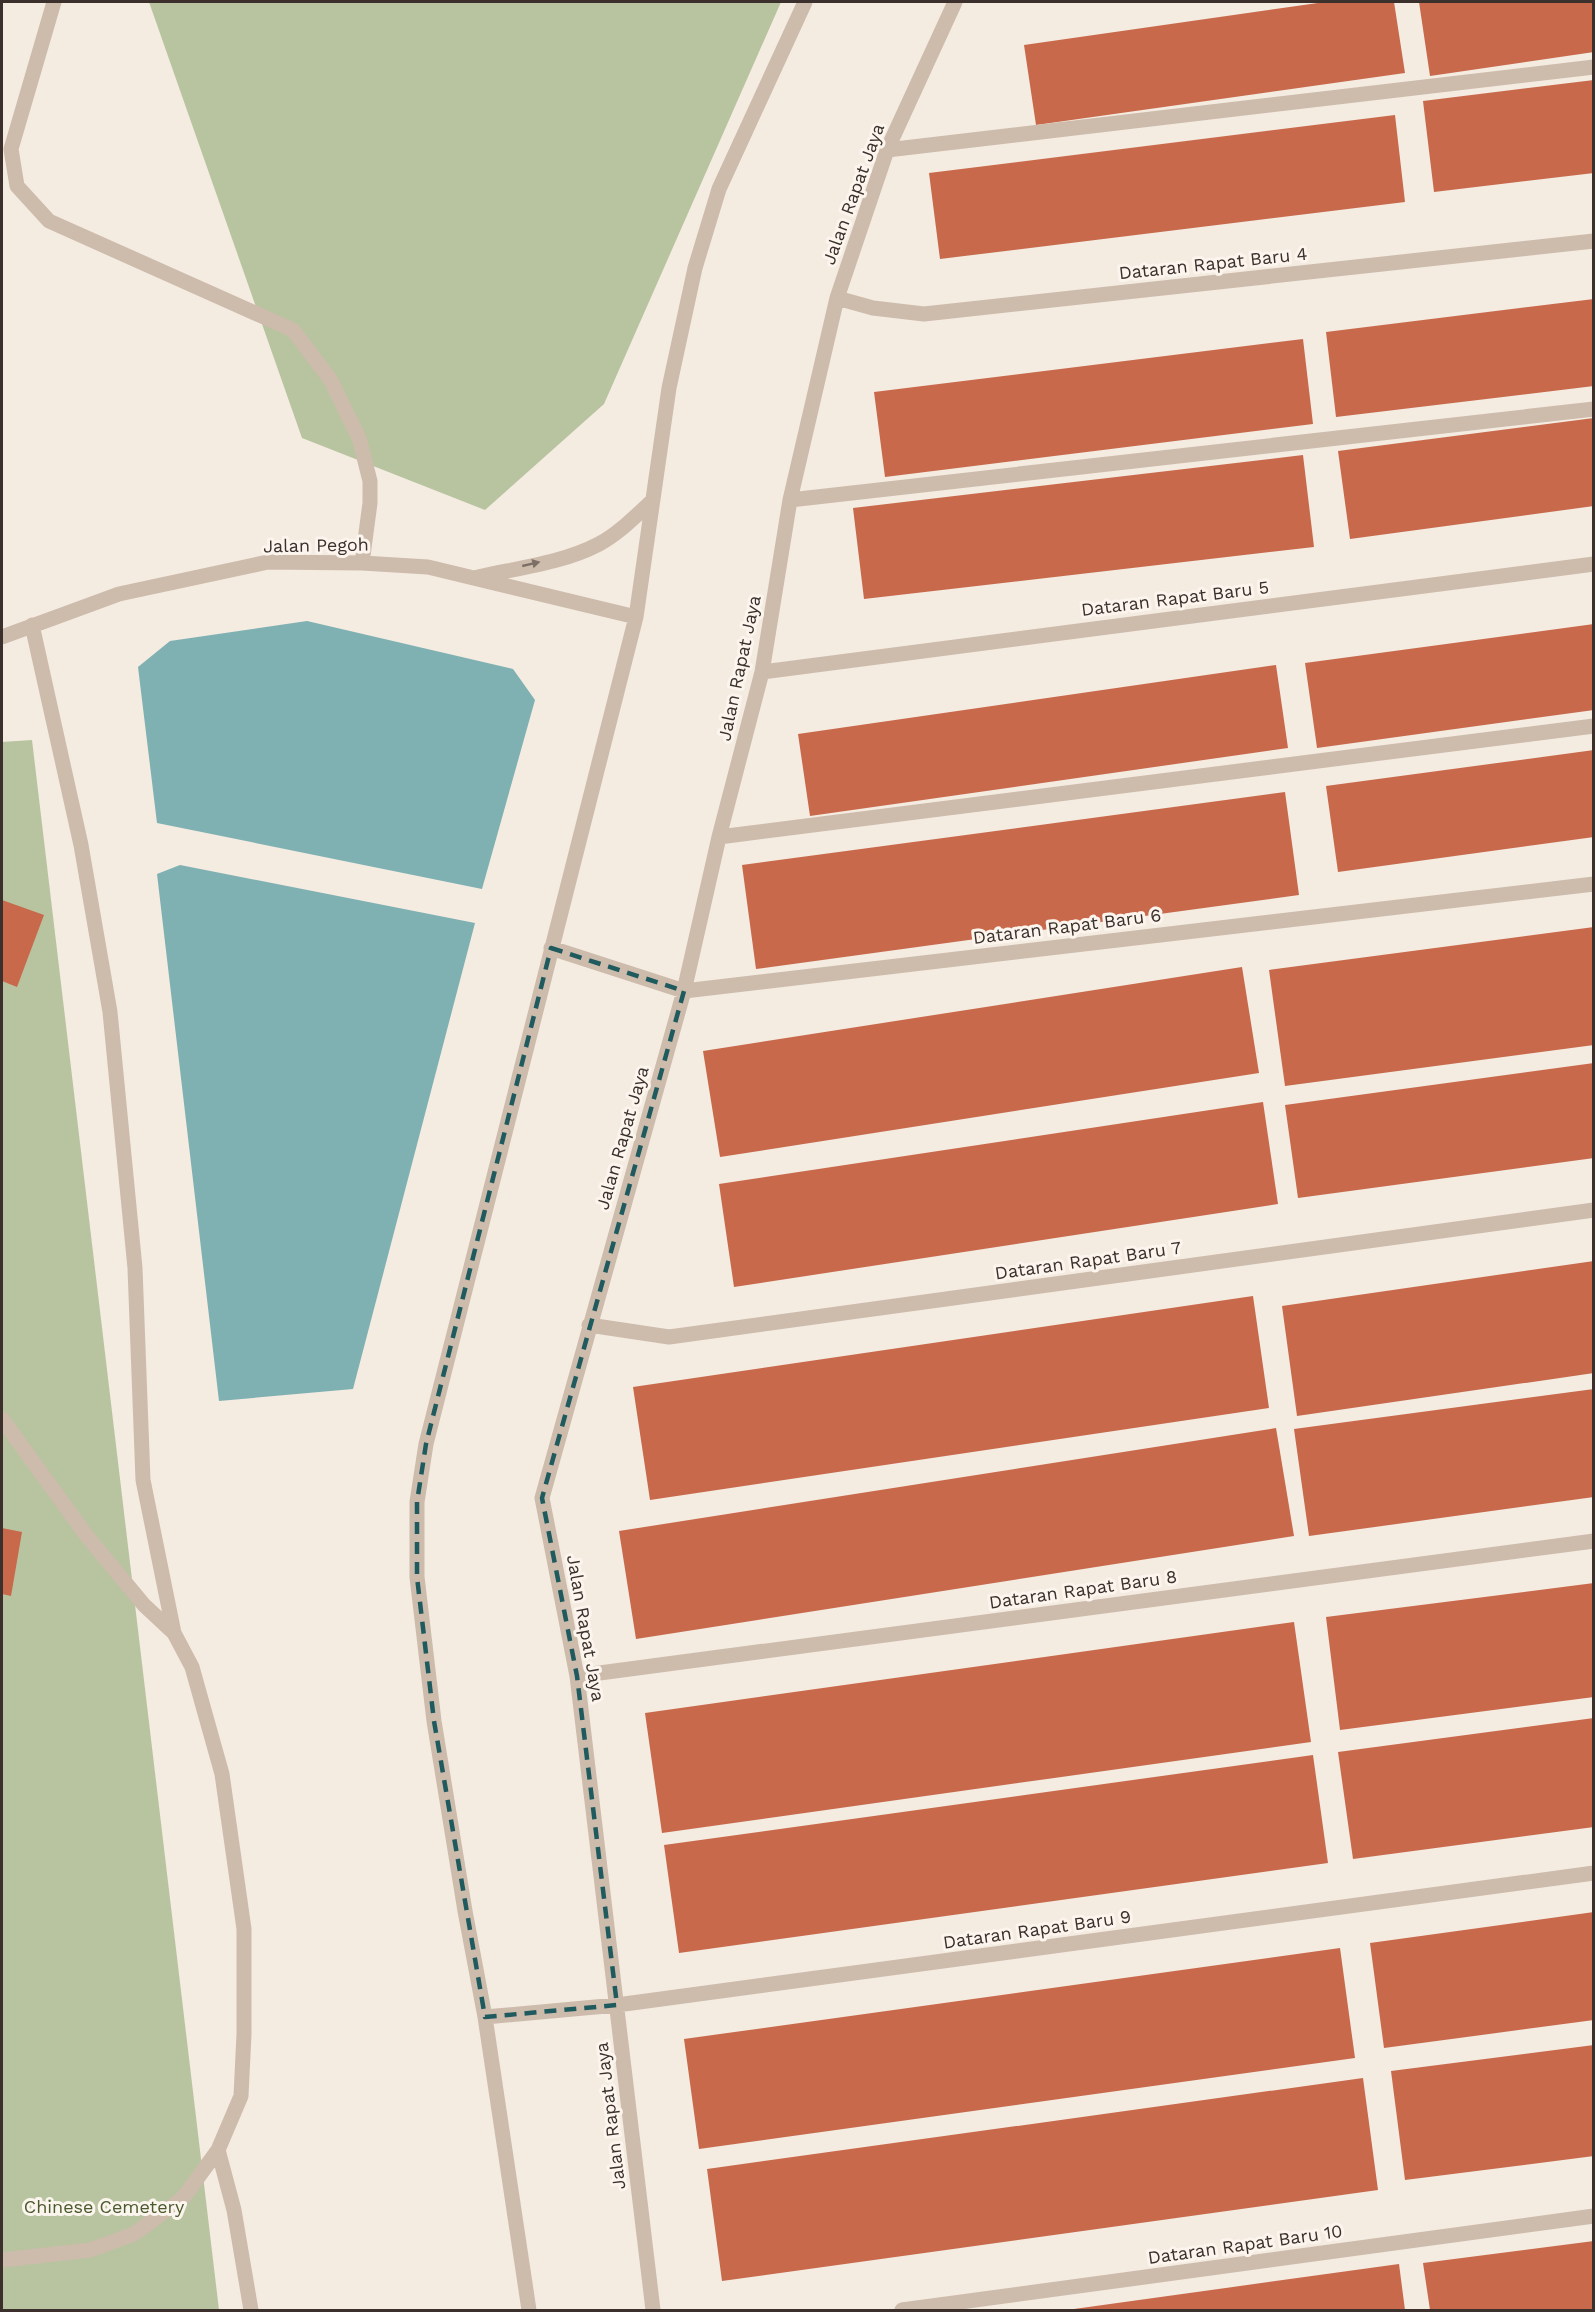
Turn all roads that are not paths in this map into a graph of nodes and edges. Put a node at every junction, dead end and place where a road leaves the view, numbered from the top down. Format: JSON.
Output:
{"nodes":[{"id":1,"x":54,"y":2,"type":"edge"},
{"id":2,"x":805,"y":2,"type":"edge"},
{"id":3,"x":955,"y":2,"type":"edge"},
{"id":4,"x":1593,"y":67,"type":"edge"},
{"id":5,"x":887,"y":150,"type":"junction"},
{"id":6,"x":1593,"y":241,"type":"edge"},
{"id":7,"x":837,"y":298,"type":"junction"},
{"id":8,"x":1593,"y":410,"type":"edge"},
{"id":9,"x":653,"y":501,"type":"junction"},
{"id":10,"x":790,"y":501,"type":"junction"},
{"id":11,"x":362,"y":563,"type":"junction"},
{"id":12,"x":1593,"y":564,"type":"edge"},
{"id":13,"x":474,"y":578,"type":"junction"},
{"id":14,"x":636,"y":616,"type":"junction"},
{"id":15,"x":32,"y":625,"type":"junction"},
{"id":16,"x":2,"y":637,"type":"edge"},
{"id":17,"x":762,"y":672,"type":"junction"},
{"id":18,"x":1593,"y":726,"type":"edge"},
{"id":19,"x":719,"y":837,"type":"junction"},
{"id":20,"x":1593,"y":884,"type":"edge"},
{"id":21,"x":551,"y":948,"type":"junction"},
{"id":22,"x":684,"y":991,"type":"junction"},
{"id":23,"x":1593,"y":1210,"type":"edge"},
{"id":24,"x":589,"y":1325,"type":"junction"},
{"id":25,"x":2,"y":1419,"type":"edge"},
{"id":26,"x":1593,"y":1541,"type":"edge"},
{"id":27,"x":174,"y":1633,"type":"junction"},
{"id":28,"x":577,"y":1676,"type":"junction"},
{"id":29,"x":1593,"y":1873,"type":"edge"},
{"id":30,"x":617,"y":2005,"type":"junction"},
{"id":31,"x":485,"y":2017,"type":"junction"},
{"id":32,"x":218,"y":2150,"type":"junction"},
{"id":33,"x":1593,"y":2216,"type":"edge"},
{"id":34,"x":2,"y":2260,"type":"edge"},
{"id":35,"x":251,"y":2310,"type":"edge"},
{"id":36,"x":529,"y":2310,"type":"edge"},
{"id":37,"x":653,"y":2310,"type":"edge"},
{"id":38,"x":902,"y":2310,"type":"edge"}],
"edges":[{"from":1,"to":11,"type":"street"},
{"from":2,"to":9,"type":"street"},
{"from":3,"to":5,"type":"street","name":"Jalan Rapat Jaya"},
{"from":4,"to":5,"type":"street"},
{"from":5,"to":7,"type":"street","name":"Jalan Rapat Jaya"},
{"from":6,"to":7,"type":"street","name":"Dataran Rapat Baru 4"},
{"from":7,"to":10,"type":"street","name":"Jalan Rapat Jaya"},
{"from":8,"to":10,"type":"street"},
{"from":13,"to":9,"type":"street","one_way":true},
{"from":9,"to":14,"type":"street"},
{"from":10,"to":17,"type":"street","name":"Jalan Rapat Jaya"},
{"from":11,"to":13,"type":"street","name":"Jalan Pegoh"},
{"from":11,"to":15,"type":"street","name":"Jalan Pegoh"},
{"from":12,"to":17,"type":"street","name":"Dataran Rapat Baru 5"},
{"from":13,"to":14,"type":"street","name":"Jalan Pegoh"},
{"from":14,"to":21,"type":"street"},
{"from":15,"to":16,"type":"street","name":"Jalan Pegoh"},
{"from":15,"to":27,"type":"street"},
{"from":17,"to":19,"type":"street","name":"Jalan Rapat Jaya"},
{"from":18,"to":19,"type":"street"},
{"from":19,"to":22,"type":"street","name":"Jalan Rapat Jaya"},
{"from":20,"to":22,"type":"street","name":"Dataran Rapat Baru 6"},
{"from":21,"to":22,"type":"street","name":"Dataran Rapat Baru 6"},
{"from":21,"to":31,"type":"street"},
{"from":22,"to":24,"type":"street","name":"Jalan Rapat Jaya"},
{"from":23,"to":24,"type":"street","name":"Dataran Rapat Baru 7"},
{"from":24,"to":28,"type":"street","name":"Jalan Rapat Jaya"},
{"from":25,"to":27,"type":"street"},
{"from":26,"to":28,"type":"street","name":"Dataran Rapat Baru 8"},
{"from":27,"to":32,"type":"street"},
{"from":28,"to":30,"type":"street","name":"Jalan Rapat Jaya"},
{"from":29,"to":30,"type":"street","name":"Dataran Rapat Baru 9"},
{"from":30,"to":31,"type":"street","name":"Dataran Rapat Baru 9"},
{"from":30,"to":37,"type":"street","name":"Jalan Rapat Jaya"},
{"from":31,"to":36,"type":"street"},
{"from":32,"to":34,"type":"street"},
{"from":32,"to":35,"type":"street"},
{"from":33,"to":38,"type":"street","name":"Dataran Rapat Baru 10"}]}
